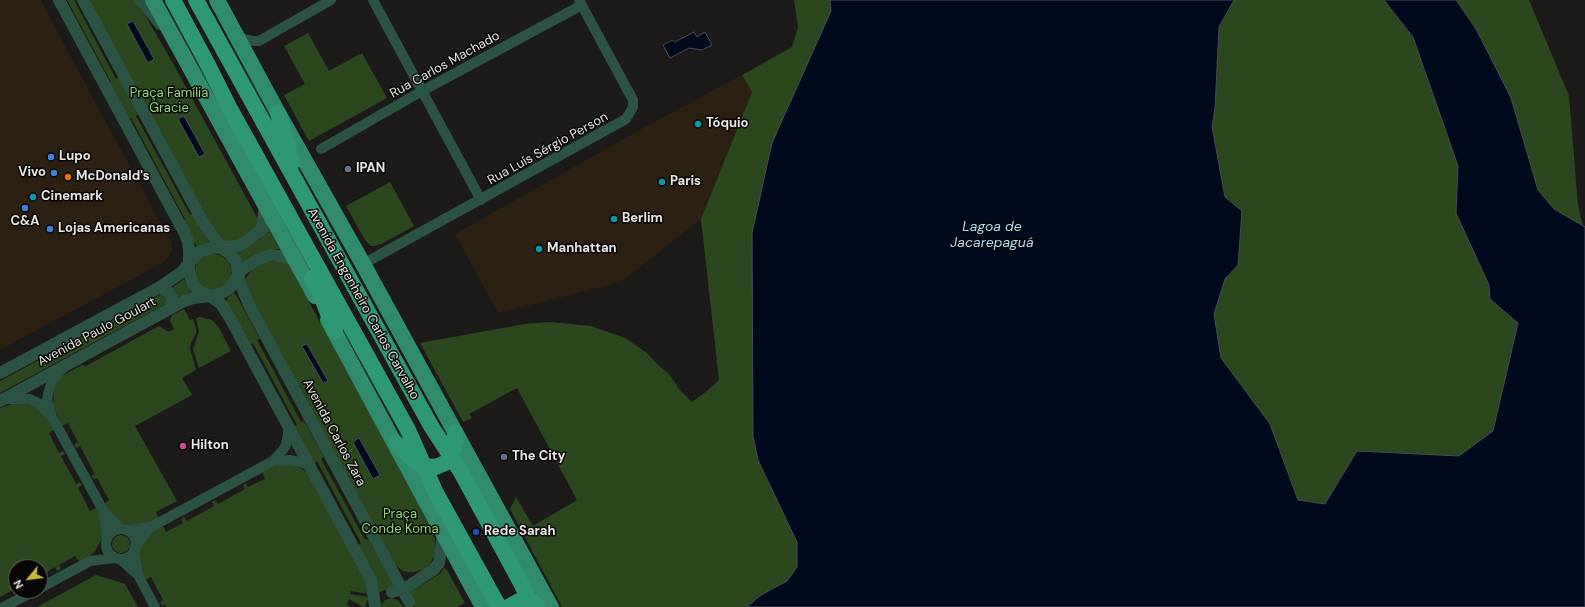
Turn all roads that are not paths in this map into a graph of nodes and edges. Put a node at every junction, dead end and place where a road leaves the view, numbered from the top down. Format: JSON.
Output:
{"nodes":[{"id":1,"x":59,"y":0,"type":"edge"},
{"id":2,"x":83,"y":0,"type":"edge"},
{"id":3,"x":141,"y":0,"type":"edge"},
{"id":4,"x":152,"y":0,"type":"edge"},
{"id":5,"x":174,"y":0,"type":"edge"},
{"id":6,"x":196,"y":0,"type":"edge"},
{"id":7,"x":217,"y":0,"type":"edge"},
{"id":8,"x":330,"y":0,"type":"edge"},
{"id":9,"x":373,"y":0,"type":"edge"},
{"id":10,"x":580,"y":2,"type":"edge"},
{"id":11,"x":236,"y":37,"type":"junction"},
{"id":12,"x":176,"y":46,"type":"junction"},
{"id":13,"x":422,"y":92,"type":"junction"},
{"id":14,"x":230,"y":110,"type":"junction"},
{"id":15,"x":278,"y":113,"type":"junction"},
{"id":16,"x":321,"y":149,"type":"dead end"},
{"id":17,"x":302,"y":193,"type":"junction"},
{"id":18,"x":481,"y":200,"type":"junction"},
{"id":19,"x":265,"y":206,"type":"junction"},
{"id":20,"x":221,"y":248,"type":"junction"},
{"id":21,"x":294,"y":258,"type":"junction"},
{"id":22,"x":190,"y":263,"type":"junction"},
{"id":23,"x":363,"y":264,"type":"junction"},
{"id":24,"x":238,"y":275,"type":"junction"},
{"id":25,"x":160,"y":287,"type":"junction"},
{"id":26,"x":210,"y":296,"type":"junction"},
{"id":27,"x":170,"y":309,"type":"junction"},
{"id":28,"x":335,"y":331,"type":"junction"},
{"id":29,"x":65,"y":366,"type":"junction"},
{"id":30,"x":0,"y":373,"type":"edge"},
{"id":31,"x":2,"y":400,"type":"edge"},
{"id":32,"x":52,"y":416,"type":"junction"},
{"id":33,"x":289,"y":427,"type":"junction"},
{"id":34,"x":455,"y":432,"type":"junction"},
{"id":35,"x":396,"y":443,"type":"junction"},
{"id":36,"x":451,"y":456,"type":"junction"},
{"id":37,"x":273,"y":461,"type":"junction"},
{"id":38,"x":423,"y":466,"type":"junction"},
{"id":39,"x":311,"y":468,"type":"junction"},
{"id":40,"x":104,"y":512,"type":"junction"},
{"id":41,"x":152,"y":527,"type":"junction"},
{"id":42,"x":123,"y":530,"type":"junction"},
{"id":43,"x":443,"y":533,"type":"junction"},
{"id":44,"x":107,"y":539,"type":"junction"},
{"id":45,"x":135,"y":548,"type":"junction"},
{"id":46,"x":117,"y":558,"type":"junction"},
{"id":47,"x":386,"y":560,"type":"junction"},
{"id":48,"x":90,"y":561,"type":"junction"},
{"id":49,"x":138,"y":575,"type":"junction"},
{"id":50,"x":425,"y":576,"type":"junction"},
{"id":51,"x":48,"y":584,"type":"edge"},
{"id":52,"x":397,"y":590,"type":"junction"},
{"id":53,"x":19,"y":599,"type":"edge"},
{"id":54,"x":410,"y":605,"type":"edge"},
{"id":55,"x":534,"y":605,"type":"edge"},
{"id":56,"x":375,"y":606,"type":"edge"},
{"id":57,"x":4,"y":607,"type":"edge"},
{"id":58,"x":155,"y":607,"type":"edge"},
{"id":59,"x":483,"y":607,"type":"edge"},
{"id":60,"x":499,"y":607,"type":"edge"},
{"id":61,"x":508,"y":607,"type":"edge"},
{"id":62,"x":551,"y":607,"type":"edge"}],
"edges":[{"from":1,"to":22,"type":"street"},
{"from":2,"to":20,"type":"street"},
{"from":3,"to":12,"type":"street"},
{"from":4,"to":12,"type":"main road"},
{"from":5,"to":14,"type":"highway","name":"Avenida Engenheiro Carlos Carvalho"},
{"from":6,"to":17,"type":"highway","name":"Avenida Engenheiro Carlos Carvalho"},
{"from":7,"to":11,"type":"main road","name":"Avenida Engenheiro Carlos Carvalho"},
{"from":8,"to":11,"type":"street"},
{"from":9,"to":13,"type":"street"},
{"from":10,"to":13,"type":"street","name":"Rua Carlos Machado"},
{"from":10,"to":18,"type":"street","name":"Rua Luís Sérgio Person"},
{"from":11,"to":15,"type":"main road","name":"Avenida Engenheiro Carlos Carvalho"},
{"from":12,"to":19,"type":"main road"},
{"from":13,"to":16,"type":"street","name":"Rua Carlos Machado"},
{"from":13,"to":18,"type":"street"},
{"from":14,"to":28,"type":"highway"},
{"from":14,"to":38,"type":"highway","name":"Avenida Engenheiro Carlos Carvalho"},
{"from":15,"to":17,"type":"highway"},
{"from":15,"to":23,"type":"main road","name":"Avenida Engenheiro Carlos Carvalho"},
{"from":17,"to":36,"type":"highway","name":"Avenida Engenheiro Carlos Carvalho"},
{"from":18,"to":23,"type":"street","name":"Rua Luís Sérgio Person"},
{"from":19,"to":20,"type":"street"},
{"from":19,"to":21,"type":"main road"},
{"from":20,"to":22,"type":"street"},
{"from":20,"to":24,"type":"street"},
{"from":21,"to":24,"type":"street"},
{"from":21,"to":28,"type":"main road"},
{"from":22,"to":25,"type":"street","name":"Avenida Paulo Goulart"},
{"from":22,"to":26,"type":"street"},
{"from":23,"to":34,"type":"main road","name":"Avenida Engenheiro Carlos Carvalho"},
{"from":24,"to":26,"type":"street"},
{"from":24,"to":47,"type":"street","name":"Avenida Carlos Zara"},
{"from":25,"to":27,"type":"street"},
{"from":25,"to":30,"type":"street","name":"Avenida Paulo Goulart"},
{"from":26,"to":27,"type":"street","name":"Avenida Paulo Goulart"},
{"from":26,"to":33,"type":"street"},
{"from":27,"to":29,"type":"street","name":"Avenida Paulo Goulart"},
{"from":28,"to":35,"type":"main road"},
{"from":29,"to":31,"type":"street","name":"Avenida Paulo Goulart"},
{"from":29,"to":32,"type":"street"},
{"from":31,"to":32,"type":"street"},
{"from":32,"to":40,"type":"street"},
{"from":33,"to":37,"type":"street"},
{"from":33,"to":39,"type":"street"},
{"from":34,"to":36,"type":"highway"},
{"from":34,"to":62,"type":"main road","name":"Avenida Engenheiro Carlos Carvalho"},
{"from":35,"to":38,"type":"highway"},
{"from":35,"to":43,"type":"main road"},
{"from":36,"to":38,"type":"highway"},
{"from":36,"to":55,"type":"highway","name":"Avenida Engenheiro Carlos Carvalho"},
{"from":37,"to":39,"type":"street"},
{"from":37,"to":41,"type":"street"},
{"from":38,"to":60,"type":"highway","name":"Avenida Engenheiro Carlos Carvalho"},
{"from":39,"to":56,"type":"street"},
{"from":40,"to":42,"type":"street"},
{"from":40,"to":44,"type":"street"},
{"from":41,"to":42,"type":"street"},
{"from":41,"to":45,"type":"street"},
{"from":42,"to":44,"type":"street"},
{"from":42,"to":45,"type":"street"},
{"from":43,"to":50,"type":"street"},
{"from":43,"to":59,"type":"main road"},
{"from":44,"to":46,"type":"street"},
{"from":44,"to":48,"type":"street"},
{"from":45,"to":46,"type":"street"},
{"from":45,"to":49,"type":"street"},
{"from":46,"to":48,"type":"street"},
{"from":46,"to":49,"type":"street"},
{"from":47,"to":50,"type":"street"},
{"from":47,"to":52,"type":"street","name":"Avenida Carlos Zara"},
{"from":48,"to":51,"type":"street"},
{"from":49,"to":58,"type":"street"},
{"from":50,"to":52,"type":"street"},
{"from":52,"to":54,"type":"street"},
{"from":52,"to":56,"type":"street"},
{"from":53,"to":57,"type":"street"},
{"from":55,"to":61,"type":"highway"}]}
